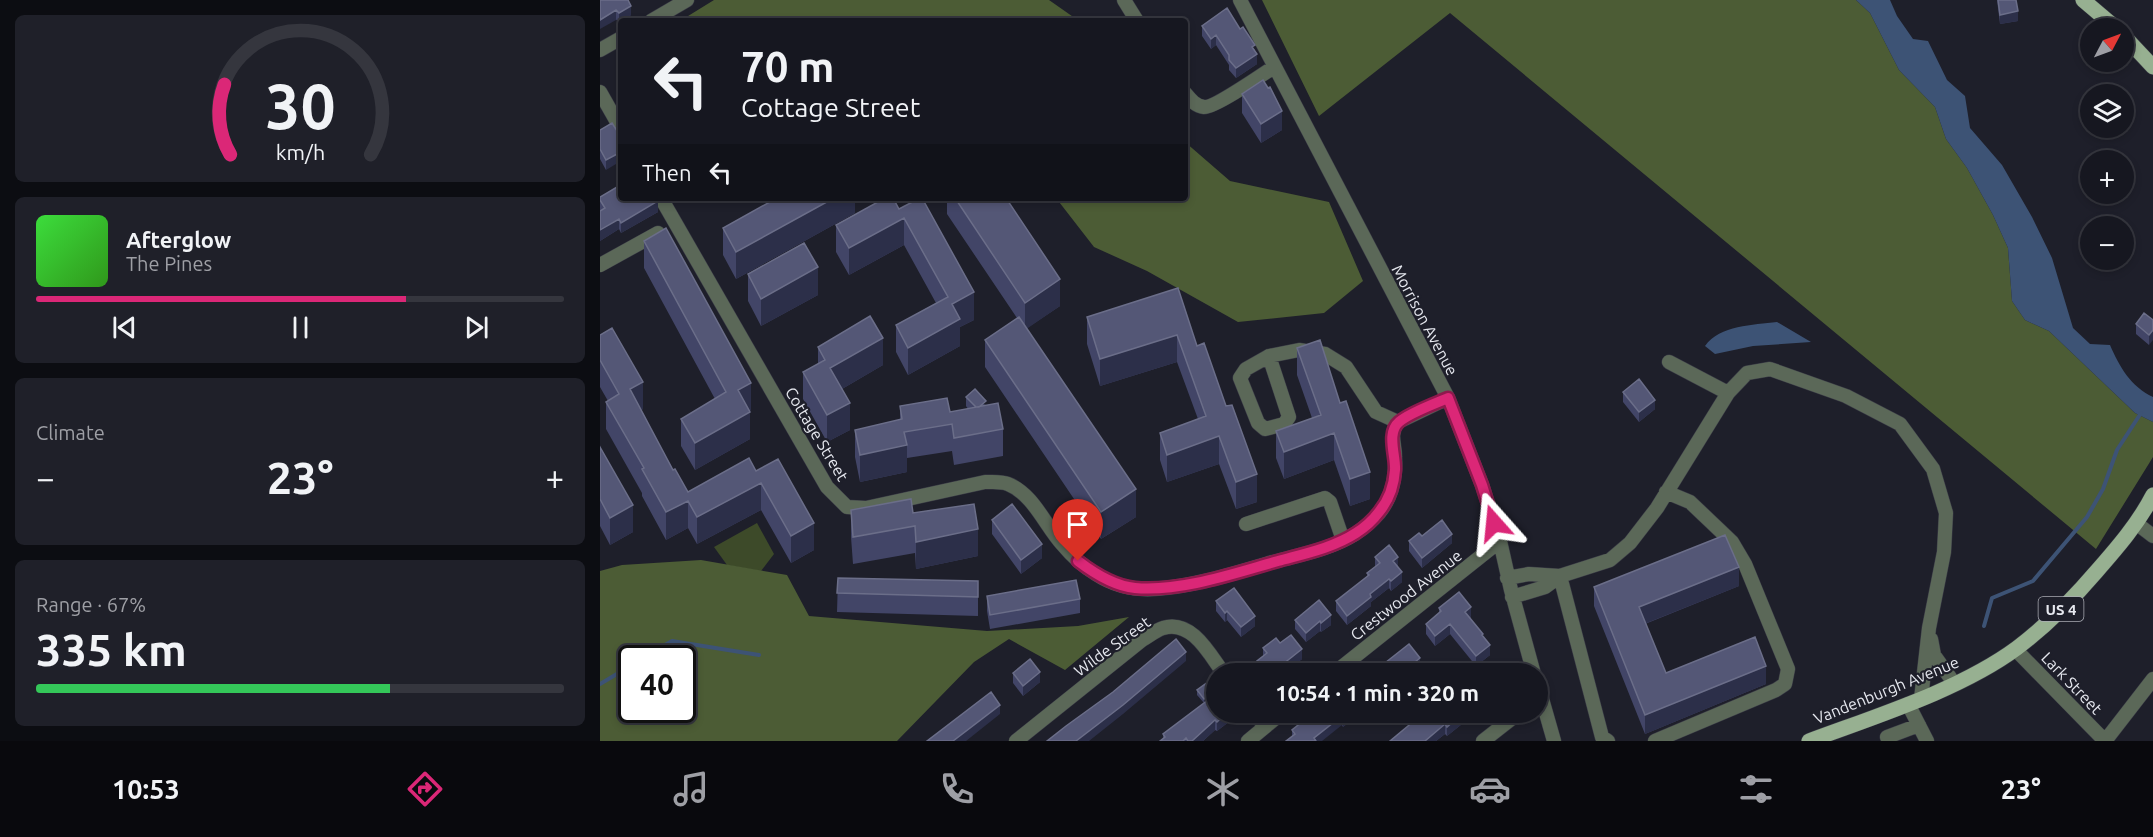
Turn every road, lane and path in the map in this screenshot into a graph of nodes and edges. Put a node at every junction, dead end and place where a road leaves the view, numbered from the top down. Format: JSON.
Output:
{"nodes":[{"id":1,"x":687,"y":0,"type":"edge"},
{"id":2,"x":1124,"y":0,"type":"edge"},
{"id":3,"x":1240,"y":0,"type":"edge"},
{"id":4,"x":2083,"y":0,"type":"edge"},
{"id":5,"x":656,"y":18,"type":"edge"},
{"id":6,"x":1135,"y":18,"type":"edge"},
{"id":7,"x":2104,"y":18,"type":"edge"},
{"id":8,"x":618,"y":40,"type":"edge"},
{"id":9,"x":2134,"y":47,"type":"edge"},
{"id":10,"x":600,"y":50,"type":"edge"},
{"id":11,"x":1274,"y":67,"type":"junction"},
{"id":12,"x":2153,"y":67,"type":"edge"},
{"id":13,"x":600,"y":92,"type":"edge"},
{"id":14,"x":1188,"y":96,"type":"edge"},
{"id":15,"x":618,"y":124,"type":"edge"},
{"id":16,"x":663,"y":201,"type":"edge"},
{"id":17,"x":675,"y":224,"type":"junction"},
{"id":18,"x":600,"y":265,"type":"edge"},
{"id":19,"x":1269,"y":356,"type":"junction"},
{"id":20,"x":1669,"y":362,"type":"dead end"},
{"id":21,"x":1728,"y":393,"type":"junction"},
{"id":22,"x":1448,"y":398,"type":"junction"},
{"id":23,"x":1398,"y":422,"type":"junction"},
{"id":24,"x":1666,"y":492,"type":"junction"},
{"id":25,"x":2153,"y":495,"type":"edge"},
{"id":26,"x":2136,"y":524,"type":"junction"},
{"id":27,"x":1246,"y":525,"type":"dead end"},
{"id":28,"x":2153,"y":536,"type":"edge"},
{"id":29,"x":1343,"y":540,"type":"junction"},
{"id":30,"x":1500,"y":542,"type":"junction"},
{"id":31,"x":1560,"y":576,"type":"junction"},
{"id":32,"x":1507,"y":578,"type":"junction"},
{"id":33,"x":1512,"y":597,"type":"junction"},
{"id":34,"x":1929,"y":628,"type":"junction"},
{"id":35,"x":2015,"y":649,"type":"junction"},
{"id":36,"x":1216,"y":663,"type":"edge"},
{"id":37,"x":1347,"y":663,"type":"edge"},
{"id":38,"x":1531,"y":663,"type":"edge"},
{"id":39,"x":2153,"y":679,"type":"edge"},
{"id":40,"x":1954,"y":683,"type":"junction"},
{"id":41,"x":1915,"y":701,"type":"junction"},
{"id":42,"x":1548,"y":722,"type":"edge"},
{"id":43,"x":1262,"y":723,"type":"edge"},
{"id":44,"x":1270,"y":723,"type":"edge"},
{"id":45,"x":1506,"y":723,"type":"edge"},
{"id":46,"x":1919,"y":724,"type":"junction"},
{"id":47,"x":1265,"y":727,"type":"junction"},
{"id":48,"x":1887,"y":737,"type":"dead end"},
{"id":49,"x":1016,"y":741,"type":"edge"},
{"id":50,"x":1248,"y":741,"type":"edge"},
{"id":51,"x":1483,"y":741,"type":"edge"},
{"id":52,"x":1554,"y":741,"type":"edge"},
{"id":53,"x":1608,"y":741,"type":"edge"},
{"id":54,"x":1655,"y":741,"type":"edge"},
{"id":55,"x":1809,"y":741,"type":"edge"},
{"id":56,"x":1927,"y":741,"type":"edge"},
{"id":57,"x":2105,"y":741,"type":"edge"}],
"edges":[{"from":1,"to":5,"type":"street"},
{"from":2,"to":6,"type":"street"},
{"from":3,"to":11,"type":"street","name":"Morrison Avenue"},
{"from":4,"to":7,"type":"main road"},
{"from":8,"to":10,"type":"street"},
{"from":9,"to":12,"type":"main road"},
{"from":11,"to":14,"type":"street"},
{"from":11,"to":22,"type":"street","name":"Morrison Avenue"},
{"from":13,"to":15,"type":"street"},
{"from":16,"to":17,"type":"street","name":"Cottage Street"},
{"from":17,"to":18,"type":"street"},
{"from":17,"to":29,"type":"street","name":"Cottage Street"},
{"from":19,"to":19,"type":"street"},
{"from":19,"to":23,"type":"street"},
{"from":20,"to":21,"type":"street"},
{"from":21,"to":24,"type":"street"},
{"from":21,"to":34,"type":"street"},
{"from":22,"to":23,"type":"street"},
{"from":22,"to":30,"type":"street","name":"Morrison Avenue"},
{"from":23,"to":29,"type":"street","name":"Cottage Street"},
{"from":24,"to":31,"type":"street"},
{"from":24,"to":54,"type":"street"},
{"from":25,"to":26,"type":"main road","name":"Vandenburgh Avenue","number":"US 4"},
{"from":26,"to":28,"type":"street"},
{"from":26,"to":35,"type":"main road","name":"Vandenburgh Avenue","number":"US 4"},
{"from":27,"to":29,"type":"street"},
{"from":30,"to":32,"type":"street","name":"Morrison Avenue"},
{"from":30,"to":37,"type":"street","name":"Crestwood Avenue"},
{"from":31,"to":32,"type":"street"},
{"from":31,"to":33,"type":"street"},
{"from":31,"to":53,"type":"street"},
{"from":32,"to":33,"type":"street","name":"Morrison Avenue"},
{"from":33,"to":38,"type":"street","name":"Morrison Avenue"},
{"from":34,"to":40,"type":"street"},
{"from":34,"to":41,"type":"street"},
{"from":35,"to":40,"type":"main road","name":"Vandenburgh Avenue","number":"US 4"},
{"from":35,"to":57,"type":"street","name":"Lark Street"},
{"from":36,"to":49,"type":"street","name":"Wilde Street"},
{"from":39,"to":57,"type":"street"},
{"from":40,"to":41,"type":"main road","name":"Vandenburgh Avenue","number":"US 4"},
{"from":41,"to":46,"type":"street"},
{"from":41,"to":55,"type":"main road","name":"Vandenburgh Avenue","number":"US 4"},
{"from":42,"to":52,"type":"street"},
{"from":43,"to":47,"type":"street"},
{"from":44,"to":47,"type":"street"},
{"from":45,"to":51,"type":"street"},
{"from":46,"to":48,"type":"street"},
{"from":46,"to":56,"type":"street"},
{"from":47,"to":50,"type":"street"}]}
